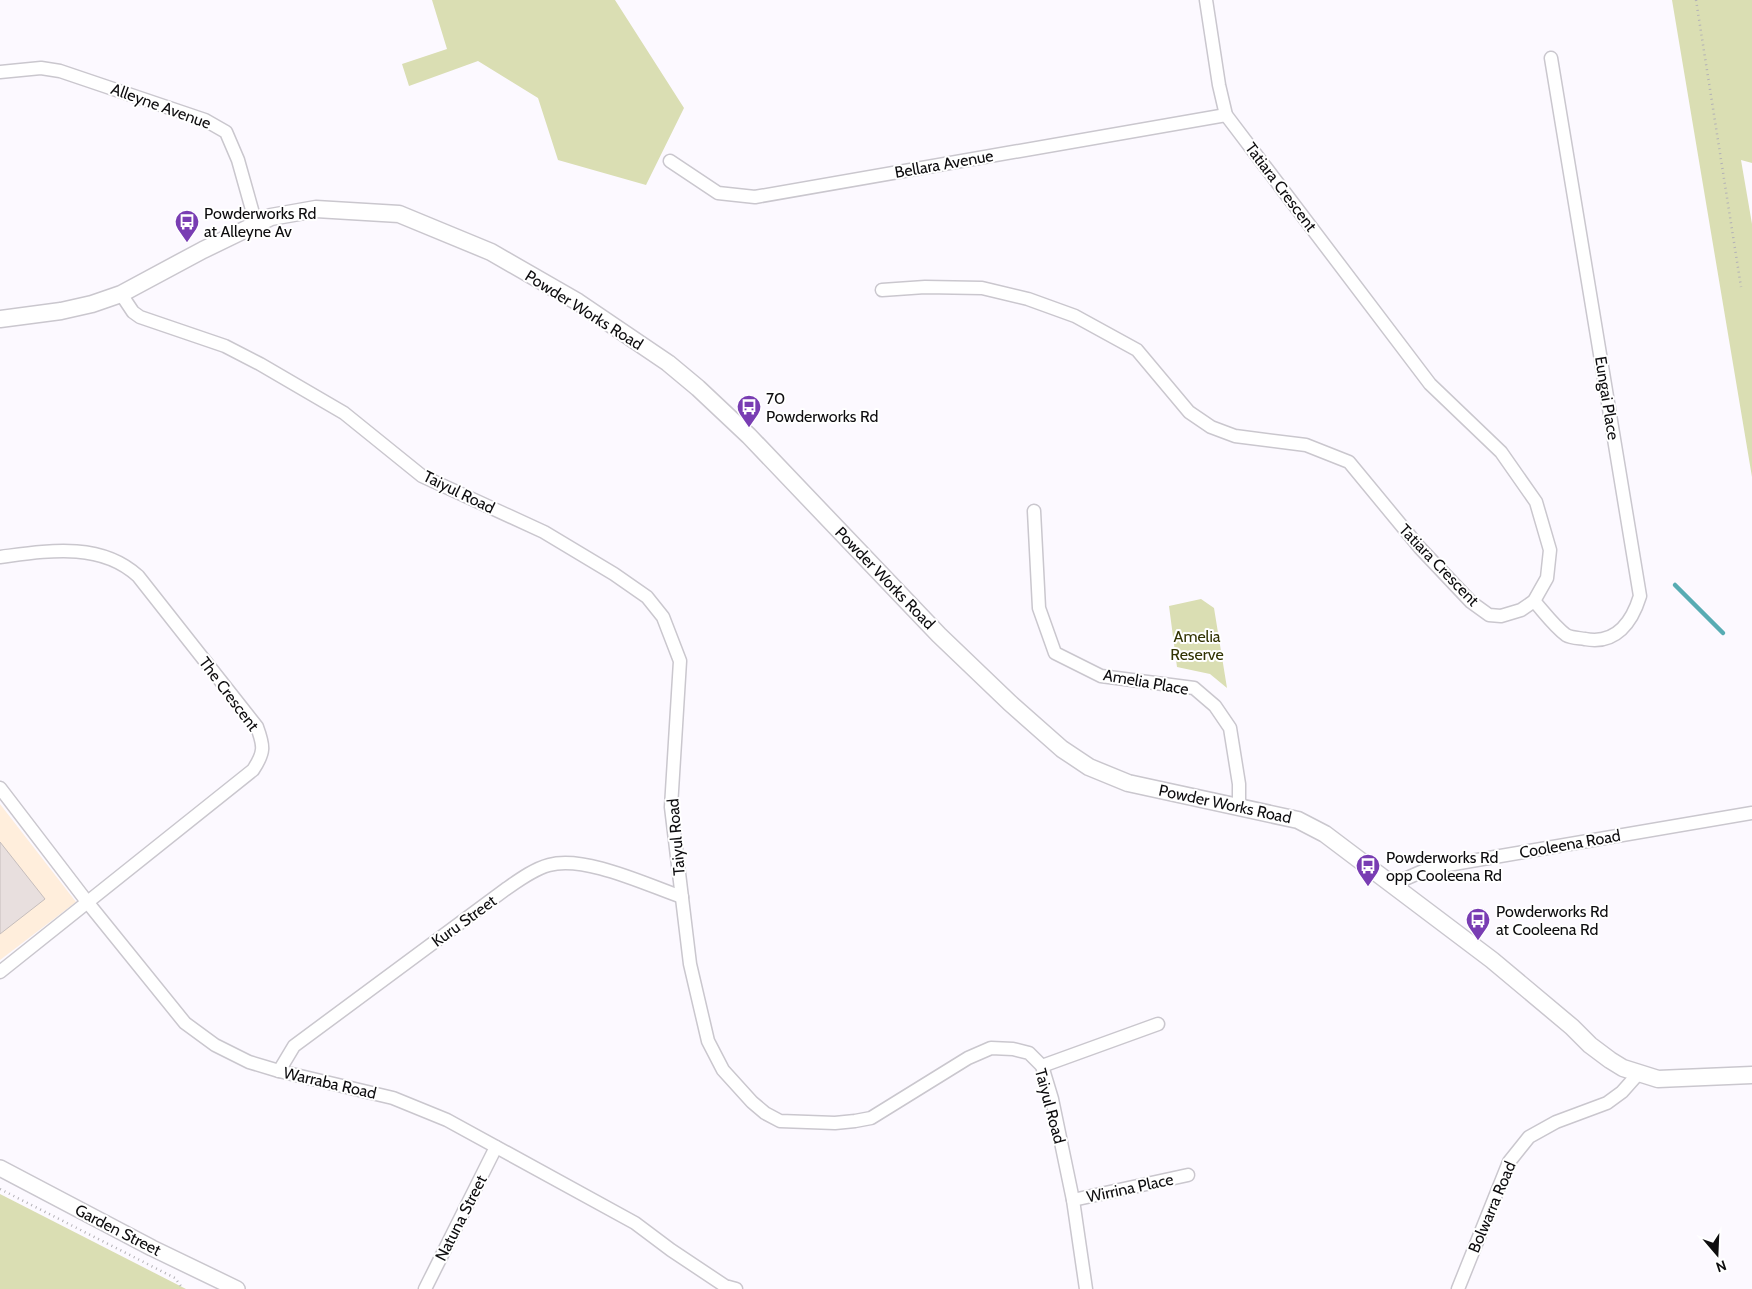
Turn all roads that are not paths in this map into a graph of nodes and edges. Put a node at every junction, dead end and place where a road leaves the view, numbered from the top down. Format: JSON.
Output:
{"nodes":[{"id":1,"x":1206,"y":0,"type":"edge"},
{"id":2,"x":1551,"y":58,"type":"dead end"},
{"id":3,"x":0,"y":72,"type":"edge"},
{"id":4,"x":1226,"y":115,"type":"junction"},
{"id":5,"x":670,"y":161,"type":"dead end"},
{"id":6,"x":256,"y":224,"type":"junction"},
{"id":7,"x":882,"y":290,"type":"dead end"},
{"id":8,"x":121,"y":294,"type":"junction"},
{"id":9,"x":0,"y":319,"type":"edge"},
{"id":10,"x":1034,"y":511,"type":"dead end"},
{"id":11,"x":0,"y":557,"type":"edge"},
{"id":12,"x":1534,"y":601,"type":"junction"},
{"id":13,"x":0,"y":788,"type":"edge"},
{"id":14,"x":1239,"y":806,"type":"junction"},
{"id":15,"x":1752,"y":813,"type":"edge"},
{"id":16,"x":1391,"y":885,"type":"junction"},
{"id":17,"x":682,"y":897,"type":"junction"},
{"id":18,"x":88,"y":903,"type":"junction"},
{"id":19,"x":0,"y":972,"type":"edge"},
{"id":20,"x":1158,"y":1024,"type":"dead end"},
{"id":21,"x":1042,"y":1066,"type":"junction"},
{"id":22,"x":279,"y":1071,"type":"junction"},
{"id":23,"x":1638,"y":1074,"type":"junction"},
{"id":24,"x":1752,"y":1076,"type":"edge"},
{"id":25,"x":496,"y":1148,"type":"junction"},
{"id":26,"x":0,"y":1168,"type":"edge"},
{"id":27,"x":1188,"y":1175,"type":"dead end"},
{"id":28,"x":1073,"y":1200,"type":"junction"},
{"id":29,"x":237,"y":1289,"type":"edge"},
{"id":30,"x":425,"y":1289,"type":"edge"},
{"id":31,"x":736,"y":1289,"type":"edge"},
{"id":32,"x":1086,"y":1289,"type":"edge"},
{"id":33,"x":1458,"y":1289,"type":"edge"}],
"edges":[{"from":1,"to":4,"type":"street","name":"Tatiara Crescent"},
{"from":2,"to":12,"type":"street","name":"Eungai Place"},
{"from":3,"to":6,"type":"street","name":"Alleyne Avenue"},
{"from":4,"to":5,"type":"street","name":"Bellara Avenue"},
{"from":4,"to":12,"type":"street","name":"Tatiara Crescent"},
{"from":6,"to":8,"type":"main road","name":"Powder Works Road"},
{"from":6,"to":14,"type":"main road","name":"Powder Works Road"},
{"from":7,"to":12,"type":"street","name":"Tatiara Crescent"},
{"from":8,"to":9,"type":"main road","name":"Powder Works Road"},
{"from":8,"to":17,"type":"street","name":"Taiyul Road"},
{"from":10,"to":14,"type":"street","name":"Amelia Place"},
{"from":11,"to":18,"type":"street","name":"The Crescent"},
{"from":13,"to":18,"type":"street","name":"Warraba Road"},
{"from":14,"to":16,"type":"main road","name":"Powder Works Road"},
{"from":15,"to":16,"type":"street","name":"Cooleena Road"},
{"from":16,"to":23,"type":"main road","name":"Powder Works Road"},
{"from":17,"to":21,"type":"street","name":"Taiyul Road"},
{"from":17,"to":22,"type":"street","name":"Kuru Street"},
{"from":18,"to":19,"type":"street","name":"The Crescent"},
{"from":18,"to":22,"type":"street","name":"Warraba Road"},
{"from":20,"to":21,"type":"street"},
{"from":21,"to":28,"type":"street","name":"Taiyul Road"},
{"from":22,"to":25,"type":"street","name":"Warraba Road"},
{"from":23,"to":24,"type":"main road","name":"Powder Works Road"},
{"from":23,"to":33,"type":"street","name":"Bolwarra Road"},
{"from":25,"to":30,"type":"street","name":"Natuna Street"},
{"from":25,"to":31,"type":"street","name":"Warraba Road"},
{"from":26,"to":29,"type":"street","name":"Garden Street"},
{"from":27,"to":28,"type":"street","name":"Wirrina Place"},
{"from":28,"to":32,"type":"street","name":"Taiyul Road"}]}
